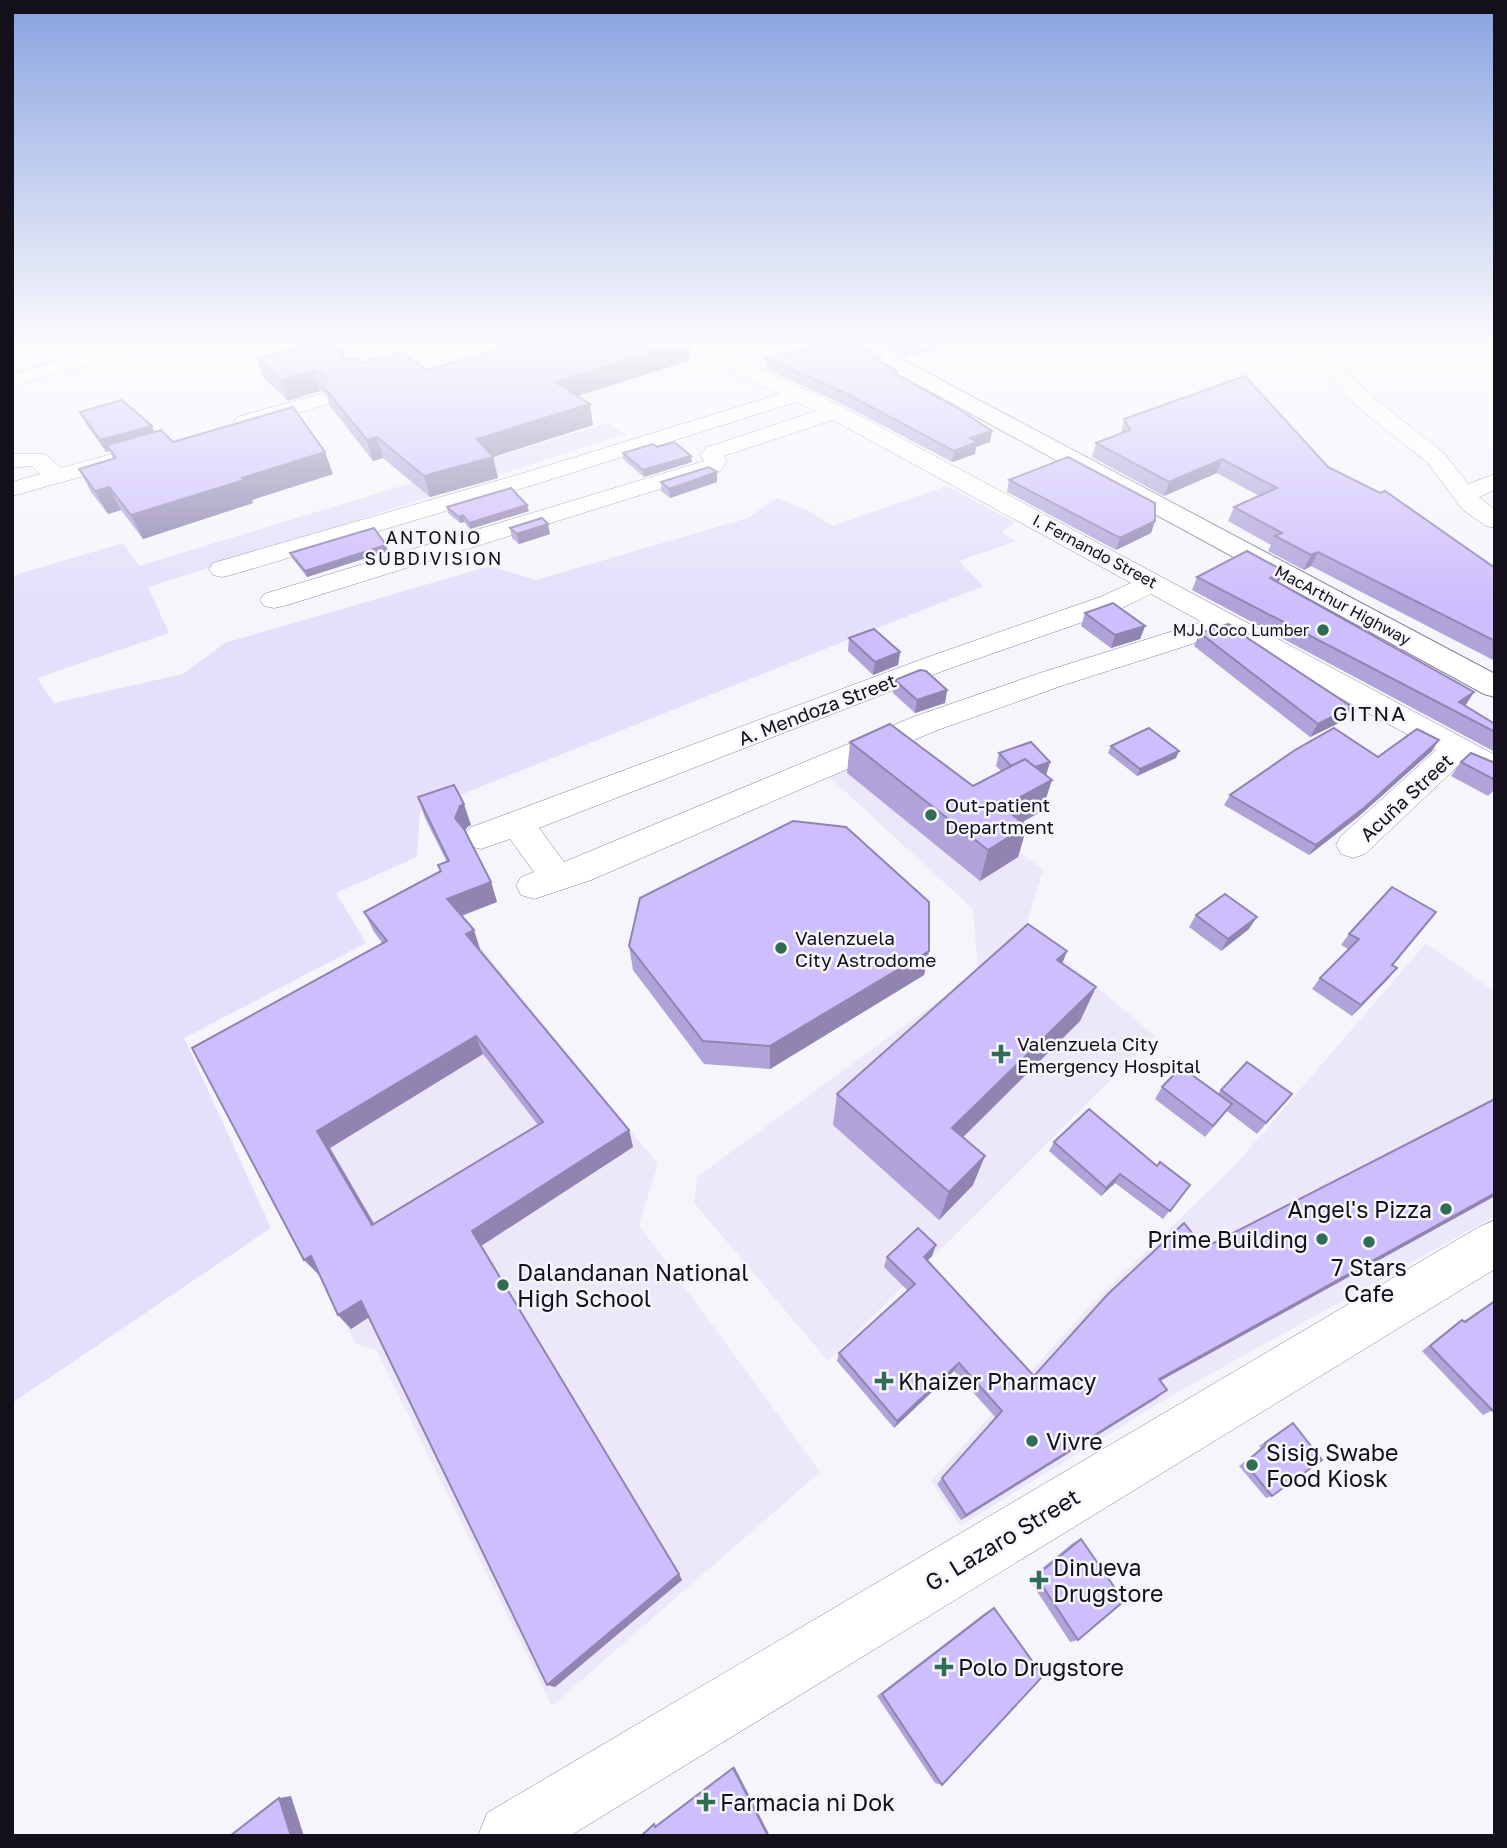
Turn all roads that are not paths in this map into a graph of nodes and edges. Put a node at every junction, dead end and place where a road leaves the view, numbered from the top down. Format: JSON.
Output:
{"nodes":[{"id":1,"x":684,"y":430,"type":"edge"},
{"id":2,"x":780,"y":430,"type":"edge"},
{"id":3,"x":869,"y":430,"type":"edge"},
{"id":4,"x":1018,"y":430,"type":"edge"},
{"id":5,"x":1401,"y":430,"type":"edge"},
{"id":6,"x":149,"y":450,"type":"edge"},
{"id":7,"x":12,"y":461,"type":"edge"},
{"id":8,"x":57,"y":476,"type":"junction"},
{"id":9,"x":1495,"y":481,"type":"edge"},
{"id":10,"x":12,"y":489,"type":"edge"},
{"id":11,"x":1464,"y":495,"type":"junction"},
{"id":12,"x":1495,"y":521,"type":"edge"},
{"id":13,"x":222,"y":569,"type":"dead end"},
{"id":14,"x":1154,"y":583,"type":"junction"},
{"id":15,"x":274,"y":600,"type":"dead end"},
{"id":16,"x":1228,"y":623,"type":"junction"},
{"id":17,"x":1495,"y":687,"type":"edge"},
{"id":18,"x":1458,"y":748,"type":"junction"},
{"id":19,"x":1495,"y":769,"type":"edge"},
{"id":20,"x":517,"y":824,"type":"junction"},
{"id":21,"x":481,"y":836,"type":"dead end"},
{"id":22,"x":1353,"y":845,"type":"dead end"},
{"id":23,"x":1495,"y":1243,"type":"edge"},
{"id":24,"x":510,"y":1836,"type":"edge"}],
"edges":[{"from":1,"to":13,"type":"street"},
{"from":2,"to":15,"type":"street"},
{"from":3,"to":14,"type":"street","name":"I. Fernando Street"},
{"from":4,"to":17,"type":"highway","name":"MacArthur Highway"},
{"from":5,"to":11,"type":"street"},
{"from":6,"to":8,"type":"street"},
{"from":7,"to":8,"type":"street"},
{"from":8,"to":10,"type":"street"},
{"from":9,"to":11,"type":"street"},
{"from":11,"to":12,"type":"street"},
{"from":14,"to":16,"type":"street","name":"I. Fernando Street"},
{"from":14,"to":20,"type":"street","name":"A. Mendoza Street"},
{"from":16,"to":18,"type":"street","name":"I. Fernando Street"},
{"from":16,"to":20,"type":"street"},
{"from":18,"to":19,"type":"street","name":"I. Fernando Street"},
{"from":18,"to":22,"type":"street","name":"Acuña Street"},
{"from":20,"to":21,"type":"street","name":"A. Mendoza Street"},
{"from":23,"to":24,"type":"street","name":"G. Lazaro Street"}]}
